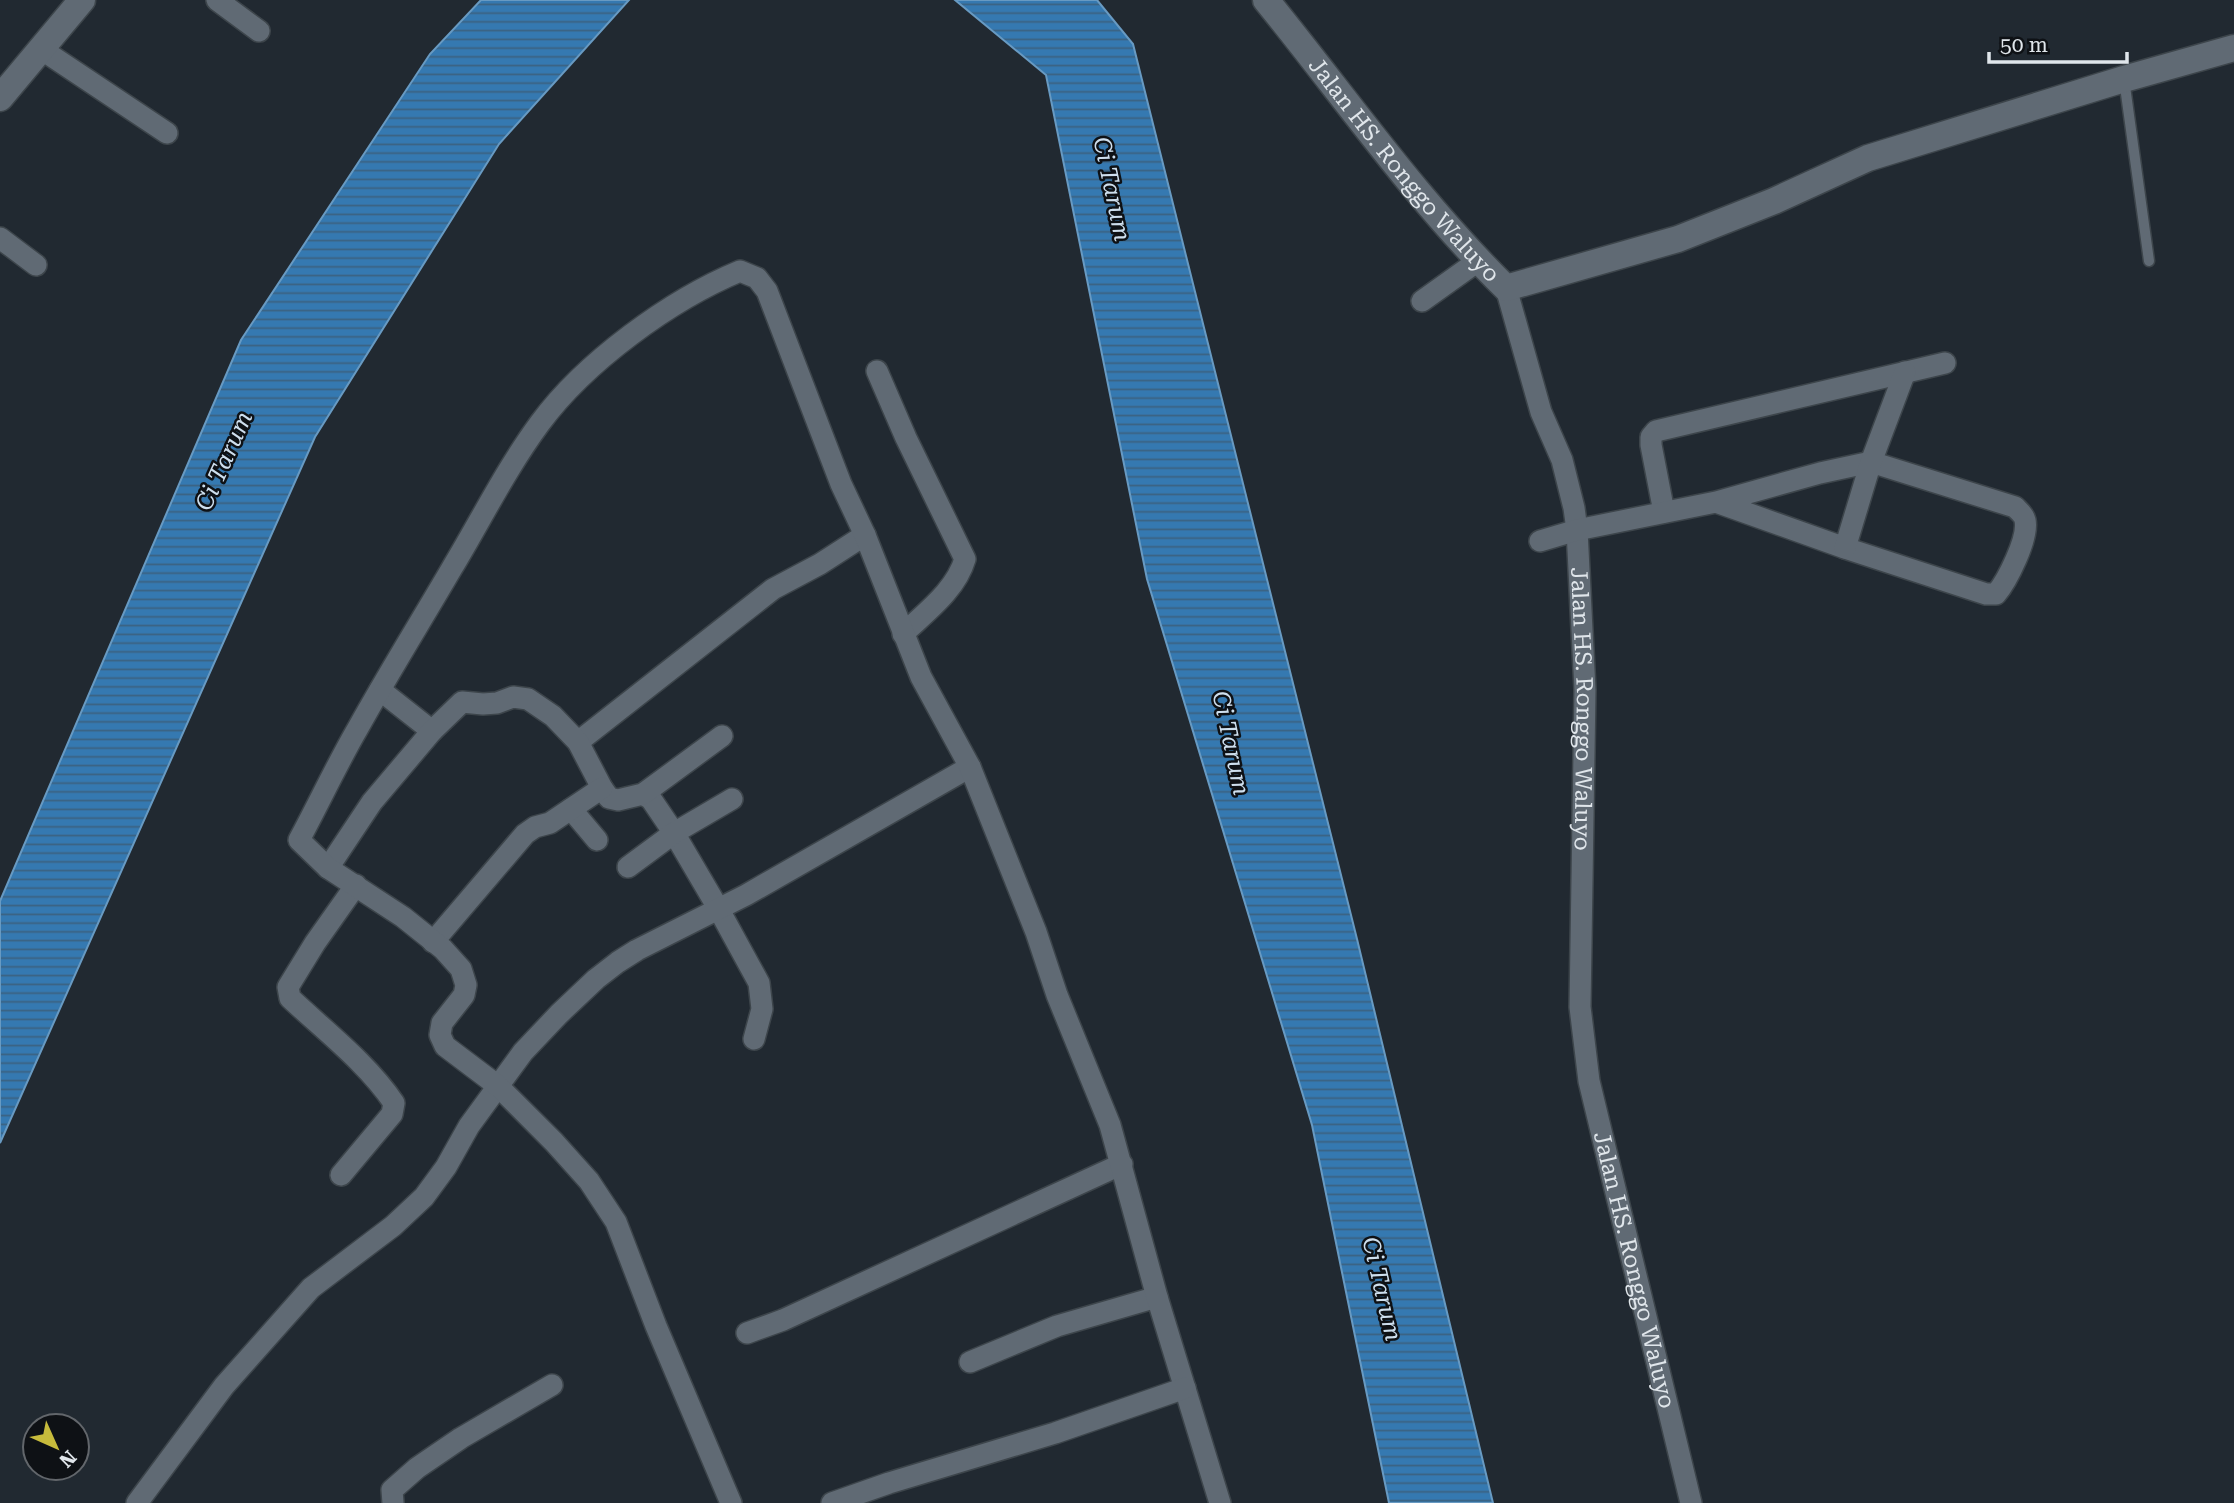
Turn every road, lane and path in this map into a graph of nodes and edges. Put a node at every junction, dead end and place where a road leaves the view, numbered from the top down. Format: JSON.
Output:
{"nodes":[{"id":1,"x":82,"y":0,"type":"edge"},
{"id":2,"x":217,"y":0,"type":"edge"},
{"id":3,"x":1266,"y":0,"type":"edge"},
{"id":4,"x":259,"y":31,"type":"dead end"},
{"id":5,"x":2234,"y":48,"type":"edge"},
{"id":6,"x":41,"y":49,"type":"junction"},
{"id":7,"x":2124,"y":79,"type":"junction"},
{"id":8,"x":0,"y":99,"type":"edge"},
{"id":9,"x":167,"y":133,"type":"dead end"},
{"id":10,"x":0,"y":238,"type":"edge"},
{"id":11,"x":1478,"y":261,"type":"junction"},
{"id":12,"x":2149,"y":261,"type":"dead end"},
{"id":13,"x":36,"y":265,"type":"dead end"},
{"id":14,"x":1506,"y":288,"type":"junction"},
{"id":15,"x":1422,"y":301,"type":"dead end"},
{"id":16,"x":1945,"y":363,"type":"dead end"},
{"id":17,"x":877,"y":371,"type":"dead end"},
{"id":18,"x":1905,"y":372,"type":"junction"},
{"id":19,"x":1871,"y":462,"type":"junction"},
{"id":20,"x":1716,"y":502,"type":"junction"},
{"id":21,"x":1664,"y":512,"type":"junction"},
{"id":22,"x":1577,"y":530,"type":"junction"},
{"id":23,"x":866,"y":535,"type":"junction"},
{"id":24,"x":1540,"y":541,"type":"dead end"},
{"id":25,"x":1845,"y":548,"type":"junction"},
{"id":26,"x":903,"y":634,"type":"junction"},
{"id":27,"x":380,"y":690,"type":"junction"},
{"id":28,"x":432,"y":732,"type":"junction"},
{"id":29,"x":722,"y":736,"type":"dead end"},
{"id":30,"x":578,"y":742,"type":"junction"},
{"id":31,"x":970,"y":767,"type":"junction"},
{"id":32,"x":602,"y":788,"type":"junction"},
{"id":33,"x":643,"y":794,"type":"junction"},
{"id":34,"x":732,"y":799,"type":"dead end"},
{"id":35,"x":571,"y":809,"type":"junction"},
{"id":36,"x":674,"y":833,"type":"junction"},
{"id":37,"x":597,"y":840,"type":"dead end"},
{"id":38,"x":628,"y":866,"type":"dead end"},
{"id":39,"x":328,"y":868,"type":"junction"},
{"id":40,"x":356,"y":885,"type":"junction"},
{"id":41,"x":718,"y":908,"type":"junction"},
{"id":42,"x":433,"y":942,"type":"junction"},
{"id":43,"x":754,"y":1040,"type":"dead end"},
{"id":44,"x":498,"y":1086,"type":"junction"},
{"id":45,"x":1122,"y":1164,"type":"junction"},
{"id":46,"x":341,"y":1175,"type":"dead end"},
{"id":47,"x":1157,"y":1297,"type":"junction"},
{"id":48,"x":747,"y":1333,"type":"dead end"},
{"id":49,"x":970,"y":1362,"type":"dead end"},
{"id":50,"x":552,"y":1385,"type":"dead end"},
{"id":51,"x":1185,"y":1388,"type":"junction"},
{"id":52,"x":137,"y":1503,"type":"edge"},
{"id":53,"x":393,"y":1503,"type":"edge"},
{"id":54,"x":731,"y":1503,"type":"edge"},
{"id":55,"x":832,"y":1503,"type":"edge"},
{"id":56,"x":1220,"y":1503,"type":"edge"},
{"id":57,"x":1691,"y":1503,"type":"edge"}],
"edges":[{"from":1,"to":6,"type":"street"},
{"from":2,"to":4,"type":"street"},
{"from":3,"to":11,"type":"street","name":"Jalan HS. Ronggo Waluyo"},
{"from":5,"to":7,"type":"street"},
{"from":6,"to":8,"type":"street"},
{"from":6,"to":9,"type":"street"},
{"from":7,"to":12,"type":"lane"},
{"from":7,"to":14,"type":"street"},
{"from":10,"to":13,"type":"street"},
{"from":11,"to":14,"type":"street","name":"Jalan HS. Ronggo Waluyo"},
{"from":11,"to":15,"type":"street"},
{"from":14,"to":22,"type":"street","name":"Jalan HS. Ronggo Waluyo"},
{"from":16,"to":18,"type":"street"},
{"from":17,"to":26,"type":"street"},
{"from":18,"to":19,"type":"street"},
{"from":18,"to":21,"type":"street"},
{"from":19,"to":20,"type":"street"},
{"from":19,"to":25,"type":"street"},
{"from":19,"to":25,"type":"street"},
{"from":20,"to":21,"type":"street"},
{"from":20,"to":25,"type":"street"},
{"from":21,"to":22,"type":"street"},
{"from":22,"to":24,"type":"street"},
{"from":22,"to":57,"type":"street","name":"Jalan HS. Ronggo Waluyo"},
{"from":23,"to":26,"type":"street"},
{"from":23,"to":27,"type":"street"},
{"from":23,"to":30,"type":"street"},
{"from":26,"to":31,"type":"street"},
{"from":27,"to":28,"type":"street"},
{"from":27,"to":39,"type":"street"},
{"from":28,"to":30,"type":"street"},
{"from":28,"to":39,"type":"street"},
{"from":29,"to":33,"type":"street"},
{"from":30,"to":32,"type":"street"},
{"from":31,"to":41,"type":"street"},
{"from":31,"to":45,"type":"street"},
{"from":32,"to":33,"type":"street"},
{"from":32,"to":35,"type":"street"},
{"from":33,"to":36,"type":"street"},
{"from":34,"to":36,"type":"street"},
{"from":35,"to":37,"type":"street"},
{"from":35,"to":42,"type":"street"},
{"from":36,"to":38,"type":"street"},
{"from":36,"to":41,"type":"street"},
{"from":39,"to":40,"type":"street"},
{"from":40,"to":42,"type":"street"},
{"from":40,"to":46,"type":"street"},
{"from":41,"to":43,"type":"street"},
{"from":41,"to":44,"type":"street"},
{"from":42,"to":44,"type":"street"},
{"from":44,"to":52,"type":"street"},
{"from":44,"to":54,"type":"street"},
{"from":45,"to":47,"type":"street"},
{"from":45,"to":48,"type":"street"},
{"from":47,"to":49,"type":"street"},
{"from":47,"to":51,"type":"street"},
{"from":50,"to":53,"type":"street"},
{"from":51,"to":55,"type":"street"},
{"from":51,"to":56,"type":"street"}]}
